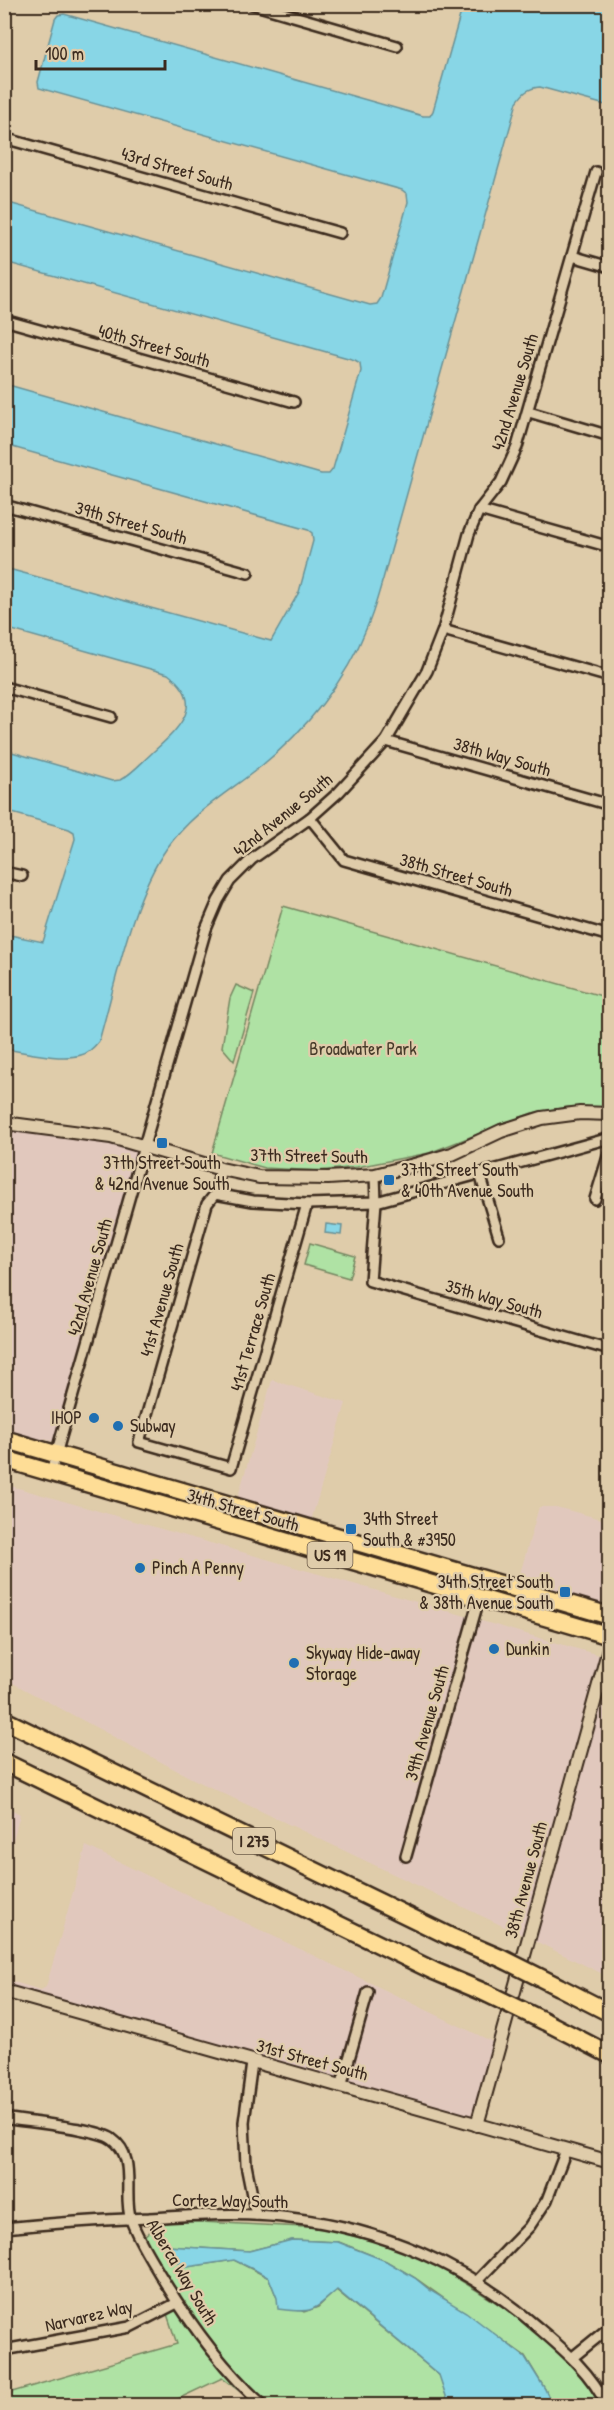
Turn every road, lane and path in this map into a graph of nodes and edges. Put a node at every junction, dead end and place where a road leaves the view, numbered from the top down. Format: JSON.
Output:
{"nodes":[{"id":1,"x":252,"y":4,"type":"edge"},
{"id":2,"x":397,"y":46,"type":"dead end"},
{"id":3,"x":4,"y":138,"type":"edge"},
{"id":4,"x":596,"y":172,"type":"dead end"},
{"id":5,"x":340,"y":233,"type":"dead end"},
{"id":6,"x":572,"y":256,"type":"junction"},
{"id":7,"x":609,"y":267,"type":"edge"},
{"id":8,"x":4,"y":320,"type":"edge"},
{"id":9,"x":294,"y":402,"type":"dead end"},
{"id":10,"x":529,"y":412,"type":"junction"},
{"id":11,"x":609,"y":436,"type":"edge"},
{"id":12,"x":4,"y":505,"type":"edge"},
{"id":13,"x":479,"y":510,"type":"junction"},
{"id":14,"x":609,"y":547,"type":"edge"},
{"id":15,"x":248,"y":573,"type":"dead end"},
{"id":16,"x":443,"y":630,"type":"junction"},
{"id":17,"x":609,"y":677,"type":"edge"},
{"id":18,"x":4,"y":687,"type":"edge"},
{"id":19,"x":111,"y":717,"type":"dead end"},
{"id":20,"x":386,"y":741,"type":"junction"},
{"id":21,"x":609,"y":805,"type":"edge"},
{"id":22,"x":310,"y":818,"type":"junction"},
{"id":23,"x":4,"y":872,"type":"edge"},
{"id":24,"x":22,"y":876,"type":"dead end"},
{"id":25,"x":609,"y":936,"type":"edge"},
{"id":26,"x":609,"y":1114,"type":"edge"},
{"id":27,"x":4,"y":1123,"type":"edge"},
{"id":28,"x":609,"y":1138,"type":"edge"},
{"id":29,"x":143,"y":1146,"type":"junction"},
{"id":30,"x":609,"y":1150,"type":"edge"},
{"id":31,"x":221,"y":1169,"type":"junction"},
{"id":32,"x":480,"y":1174,"type":"junction"},
{"id":33,"x":375,"y":1175,"type":"junction"},
{"id":34,"x":215,"y":1194,"type":"junction"},
{"id":35,"x":595,"y":1199,"type":"dead end"},
{"id":36,"x":376,"y":1202,"type":"junction"},
{"id":37,"x":307,"y":1204,"type":"junction"},
{"id":38,"x":499,"y":1237,"type":"dead end"},
{"id":39,"x":609,"y":1350,"type":"edge"},
{"id":40,"x":4,"y":1439,"type":"edge"},
{"id":41,"x":56,"y":1454,"type":"junction"},
{"id":42,"x":4,"y":1459,"type":"edge"},
{"id":43,"x":231,"y":1468,"type":"joint"},
{"id":44,"x":51,"y":1472,"type":"junction"},
{"id":45,"x":285,"y":1542,"type":"junction"},
{"id":46,"x":361,"y":1544,"type":"junction"},
{"id":47,"x":356,"y":1563,"type":"junction"},
{"id":48,"x":426,"y":1563,"type":"junction"},
{"id":49,"x":479,"y":1599,"type":"junction"},
{"id":50,"x":609,"y":1616,"type":"edge"},
{"id":51,"x":609,"y":1636,"type":"edge"},
{"id":52,"x":609,"y":1645,"type":"edge"},
{"id":53,"x":4,"y":1720,"type":"edge"},
{"id":54,"x":4,"y":1761,"type":"edge"},
{"id":55,"x":406,"y":1856,"type":"dead end"},
{"id":56,"x":4,"y":1991,"type":"edge"},
{"id":57,"x":368,"y":1992,"type":"dead end"},
{"id":58,"x":609,"y":2013,"type":"edge"},
{"id":59,"x":609,"y":2055,"type":"edge"},
{"id":60,"x":252,"y":2063,"type":"junction"},
{"id":61,"x":341,"y":2087,"type":"junction"},
{"id":62,"x":4,"y":2118,"type":"edge"},
{"id":63,"x":477,"y":2125,"type":"junction"},
{"id":64,"x":566,"y":2150,"type":"junction"},
{"id":65,"x":609,"y":2162,"type":"edge"},
{"id":66,"x":256,"y":2215,"type":"junction"},
{"id":67,"x":130,"y":2218,"type":"junction"},
{"id":68,"x":4,"y":2228,"type":"edge"},
{"id":69,"x":477,"y":2280,"type":"junction"},
{"id":70,"x":177,"y":2303,"type":"junction"},
{"id":71,"x":609,"y":2327,"type":"edge"},
{"id":72,"x":4,"y":2350,"type":"edge"},
{"id":73,"x":573,"y":2357,"type":"junction"},
{"id":74,"x":264,"y":2406,"type":"edge"},
{"id":75,"x":607,"y":2406,"type":"edge"}],
"edges":[{"from":1,"to":2,"type":"street"},
{"from":3,"to":5,"type":"street","name":"43rd Street South"},
{"from":4,"to":6,"type":"street","name":"42nd Avenue South"},
{"from":6,"to":7,"type":"street"},
{"from":6,"to":10,"type":"street","name":"42nd Avenue South"},
{"from":8,"to":9,"type":"street","name":"40th Street South"},
{"from":10,"to":11,"type":"street"},
{"from":10,"to":13,"type":"street","name":"42nd Avenue South"},
{"from":12,"to":15,"type":"street","name":"39th Street South"},
{"from":13,"to":14,"type":"street"},
{"from":13,"to":16,"type":"street","name":"42nd Avenue South"},
{"from":16,"to":17,"type":"street"},
{"from":16,"to":20,"type":"street","name":"42nd Avenue South"},
{"from":18,"to":19,"type":"street"},
{"from":20,"to":21,"type":"street","name":"38th Way South"},
{"from":20,"to":22,"type":"street","name":"42nd Avenue South"},
{"from":22,"to":25,"type":"street","name":"38th Street South"},
{"from":22,"to":29,"type":"street","name":"42nd Avenue South"},
{"from":23,"to":24,"type":"street"},
{"from":26,"to":33,"type":"street","name":"37th Street South"},
{"from":27,"to":29,"type":"street","name":"37th Street South"},
{"from":28,"to":32,"type":"street"},
{"from":29,"to":31,"type":"street","name":"37th Street South"},
{"from":29,"to":41,"type":"street","name":"42nd Avenue South"},
{"from":30,"to":35,"type":"street"},
{"from":31,"to":33,"type":"street","name":"37th Street South"},
{"from":31,"to":34,"type":"street","name":"41st Avenue South"},
{"from":32,"to":36,"type":"street"},
{"from":32,"to":38,"type":"street"},
{"from":33,"to":36,"type":"street"},
{"from":34,"to":37,"type":"street"},
{"from":34,"to":43,"type":"street","name":"41st Avenue South"},
{"from":36,"to":37,"type":"street"},
{"from":36,"to":39,"type":"street","name":"35th Way South"},
{"from":37,"to":43,"type":"street","name":"41st Terrace South"},
{"from":40,"to":41,"type":"highway","name":"34th Street South","number":"US 19"},
{"from":41,"to":44,"type":"street","name":"42nd Avenue South"},
{"from":41,"to":46,"type":"highway","name":"34th Street South","number":"US 19"},
{"from":42,"to":44,"type":"highway","name":"34th Street South","number":"US 19"},
{"from":44,"to":45,"type":"highway","name":"34th Street South","number":"US 19"},
{"from":45,"to":46,"type":"highway"},
{"from":45,"to":47,"type":"highway","name":"34th Street South","number":"US 19"},
{"from":46,"to":48,"type":"highway","name":"34th Street South","number":"US 19"},
{"from":47,"to":48,"type":"highway"},
{"from":47,"to":49,"type":"highway","name":"34th Street South","number":"US 19"},
{"from":48,"to":50,"type":"highway","name":"34th Street South","number":"US 19"},
{"from":49,"to":51,"type":"highway","name":"34th Street South","number":"US 19"},
{"from":49,"to":55,"type":"street","name":"39th Avenue South"},
{"from":52,"to":63,"type":"street","name":"38th Avenue South"},
{"from":53,"to":58,"type":"highway","number":"I 275","bridge":true},
{"from":54,"to":59,"type":"highway","number":"I 275","bridge":true},
{"from":56,"to":60,"type":"street","name":"31st Street South"},
{"from":57,"to":61,"type":"street"},
{"from":60,"to":61,"type":"street","name":"31st Street South"},
{"from":60,"to":66,"type":"street"},
{"from":61,"to":63,"type":"street","name":"31st Street South"},
{"from":62,"to":67,"type":"street","name":"Alberca Way South"},
{"from":63,"to":64,"type":"street","name":"31st Street South"},
{"from":64,"to":65,"type":"street","name":"31st Street South"},
{"from":64,"to":69,"type":"street"},
{"from":66,"to":67,"type":"street","name":"Cortez Way South"},
{"from":66,"to":69,"type":"street","name":"Cortez Way South"},
{"from":67,"to":68,"type":"street","name":"Cortez Way South"},
{"from":67,"to":70,"type":"street","name":"Alberca Way South"},
{"from":69,"to":73,"type":"street","name":"Cortez Way South"},
{"from":70,"to":72,"type":"street","name":"Narvarez Way"},
{"from":70,"to":74,"type":"street","name":"Alberca Way South"},
{"from":71,"to":73,"type":"street"},
{"from":73,"to":75,"type":"street","name":"Cortez Way South"}]}
